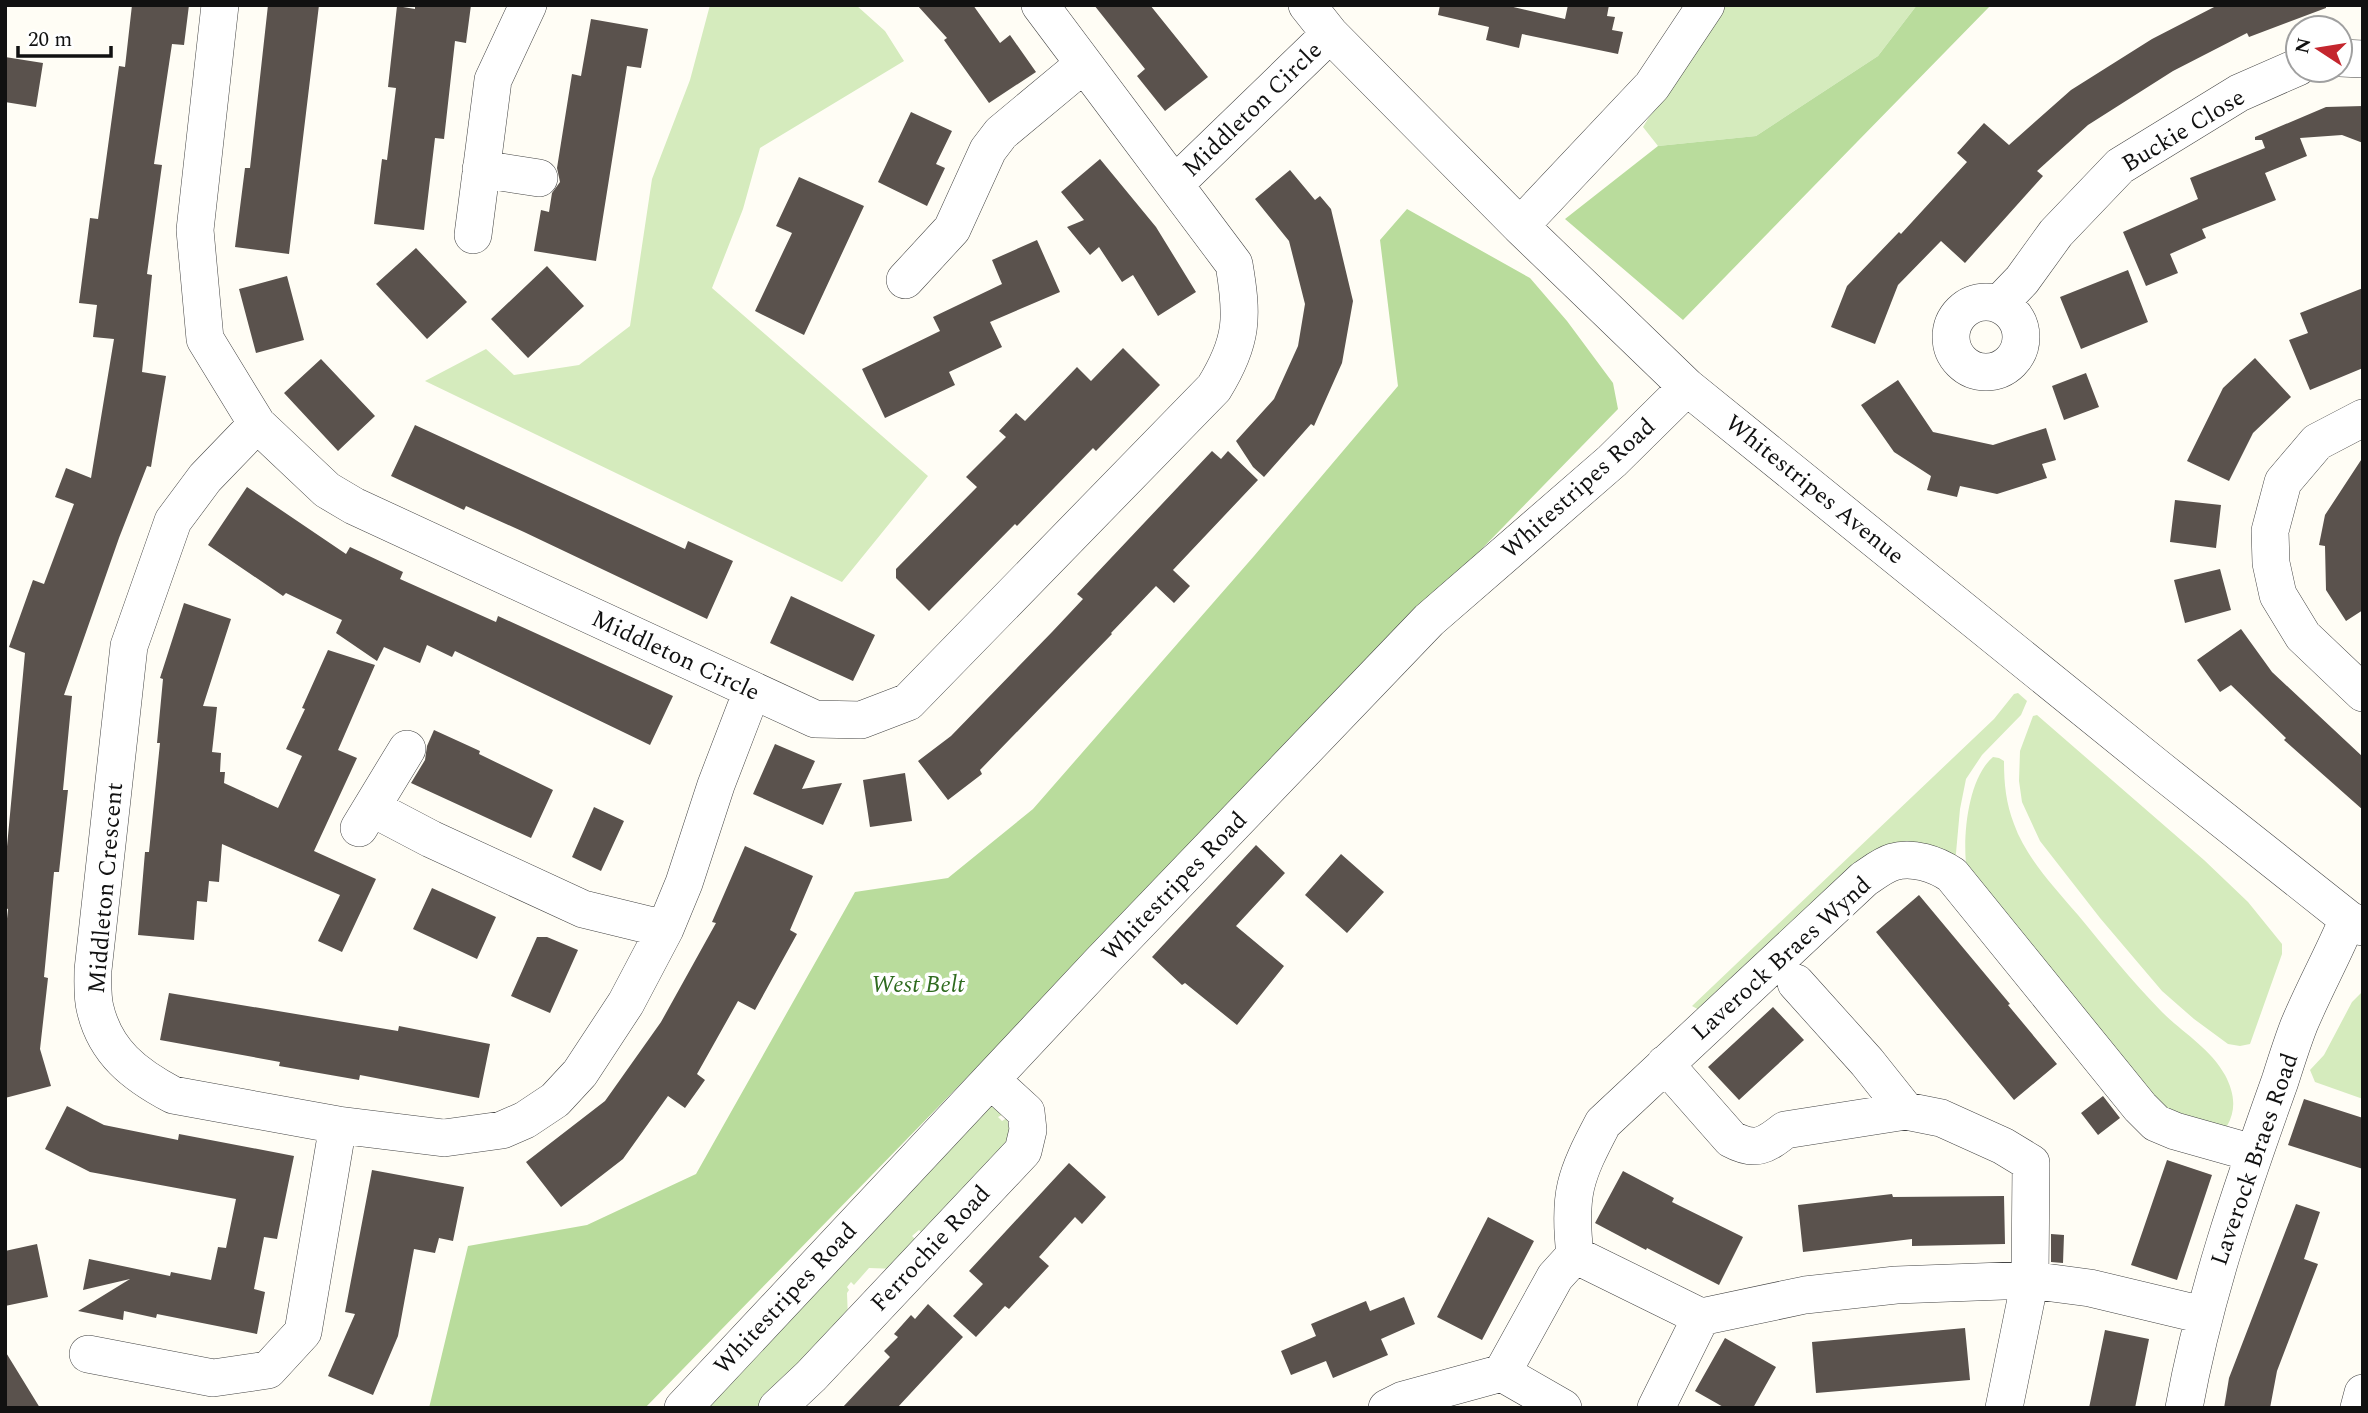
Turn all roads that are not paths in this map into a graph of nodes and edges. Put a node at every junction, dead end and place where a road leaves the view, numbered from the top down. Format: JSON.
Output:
{"nodes":[{"id":1,"x":220,"y":5,"type":"edge"},
{"id":2,"x":528,"y":5,"type":"edge"},
{"id":3,"x":1040,"y":5,"type":"edge"},
{"id":4,"x":1307,"y":5,"type":"edge"},
{"id":5,"x":1706,"y":5,"type":"edge"},
{"id":6,"x":1330,"y":34,"type":"junction"},
{"id":7,"x":1084,"y":64,"type":"junction"},
{"id":8,"x":2284,"y":73,"type":"edge"},
{"id":9,"x":481,"y":169,"type":"junction"},
{"id":10,"x":539,"y":178,"type":"dead end"},
{"id":11,"x":1175,"y":184,"type":"junction"},
{"id":12,"x":1520,"y":226,"type":"junction"},
{"id":13,"x":473,"y":235,"type":"dead end"},
{"id":14,"x":905,"y":281,"type":"dead end"},
{"id":15,"x":1999,"y":304,"type":"dead end"},
{"id":16,"x":1687,"y":387,"type":"junction"},
{"id":17,"x":2363,"y":418,"type":"edge"},
{"id":18,"x":257,"y":424,"type":"junction"},
{"id":19,"x":752,"y":691,"type":"junction"},
{"id":20,"x":2363,"y":693,"type":"edge"},
{"id":21,"x":407,"y":749,"type":"dead end"},
{"id":22,"x":2355,"y":923,"type":"edge"},
{"id":23,"x":665,"y":929,"type":"junction"},
{"id":24,"x":1797,"y":983,"type":"dead end"},
{"id":25,"x":1665,"y":1064,"type":"junction"},
{"id":26,"x":990,"y":1080,"type":"junction"},
{"id":27,"x":1906,"y":1111,"type":"junction"},
{"id":28,"x":338,"y":1125,"type":"junction"},
{"id":29,"x":2253,"y":1153,"type":"junction"},
{"id":30,"x":1575,"y":1255,"type":"junction"},
{"id":31,"x":2030,"y":1280,"type":"junction"},
{"id":32,"x":2203,"y":1315,"type":"junction"},
{"id":33,"x":1702,"y":1317,"type":"junction"},
{"id":34,"x":88,"y":1354,"type":"dead end"},
{"id":35,"x":1502,"y":1373,"type":"junction"},
{"id":36,"x":2363,"y":1393,"type":"edge"},
{"id":37,"x":683,"y":1408,"type":"edge"},
{"id":38,"x":777,"y":1408,"type":"edge"},
{"id":39,"x":1387,"y":1408,"type":"edge"},
{"id":40,"x":1563,"y":1408,"type":"edge"},
{"id":41,"x":1656,"y":1408,"type":"edge"},
{"id":42,"x":2004,"y":1408,"type":"edge"},
{"id":43,"x":2184,"y":1408,"type":"edge"},
{"id":44,"x":2359,"y":1408,"type":"edge"}],
"edges":[{"from":1,"to":18,"type":"street","name":"Middleton Circle"},
{"from":2,"to":9,"type":"street"},
{"from":3,"to":7,"type":"street","name":"Middleton Circle"},
{"from":4,"to":6,"type":"street","name":"Whitestripes Avenue"},
{"from":5,"to":12,"type":"street"},
{"from":6,"to":11,"type":"street","name":"Middleton Circle"},
{"from":6,"to":12,"type":"street","name":"Whitestripes Avenue"},
{"from":7,"to":11,"type":"street","name":"Middleton Circle"},
{"from":7,"to":14,"type":"street"},
{"from":8,"to":15,"type":"street","name":"Buckie Close"},
{"from":9,"to":10,"type":"street"},
{"from":9,"to":13,"type":"street"},
{"from":11,"to":19,"type":"street","name":"Middleton Circle"},
{"from":12,"to":16,"type":"street","name":"Whitestripes Avenue"},
{"from":16,"to":22,"type":"street","name":"Whitestripes Avenue"},
{"from":16,"to":26,"type":"street","name":"Whitestripes Road"},
{"from":17,"to":20,"type":"street"},
{"from":18,"to":19,"type":"street","name":"Middleton Circle"},
{"from":18,"to":28,"type":"street","name":"Middleton Crescent"},
{"from":19,"to":23,"type":"street","name":"Middleton Crescent"},
{"from":21,"to":23,"type":"street"},
{"from":22,"to":29,"type":"street","name":"Laverock Braes Road"},
{"from":23,"to":28,"type":"street","name":"Middleton Crescent"},
{"from":24,"to":27,"type":"street"},
{"from":25,"to":27,"type":"street"},
{"from":25,"to":29,"type":"street","name":"Laverock Braes Wynd"},
{"from":25,"to":30,"type":"street","name":"Laverock Braes Wynd"},
{"from":26,"to":37,"type":"street","name":"Whitestripes Road"},
{"from":26,"to":38,"type":"street","name":"Ferrochie Road"},
{"from":27,"to":31,"type":"street"},
{"from":28,"to":34,"type":"street"},
{"from":29,"to":32,"type":"street","name":"Laverock Braes Road"},
{"from":30,"to":33,"type":"street"},
{"from":30,"to":35,"type":"street"},
{"from":31,"to":32,"type":"street"},
{"from":31,"to":33,"type":"street"},
{"from":31,"to":42,"type":"street"},
{"from":32,"to":43,"type":"street","name":"Laverock Braes Road"},
{"from":33,"to":41,"type":"street"},
{"from":35,"to":39,"type":"street"},
{"from":35,"to":40,"type":"street"},
{"from":36,"to":44,"type":"street"}]}
